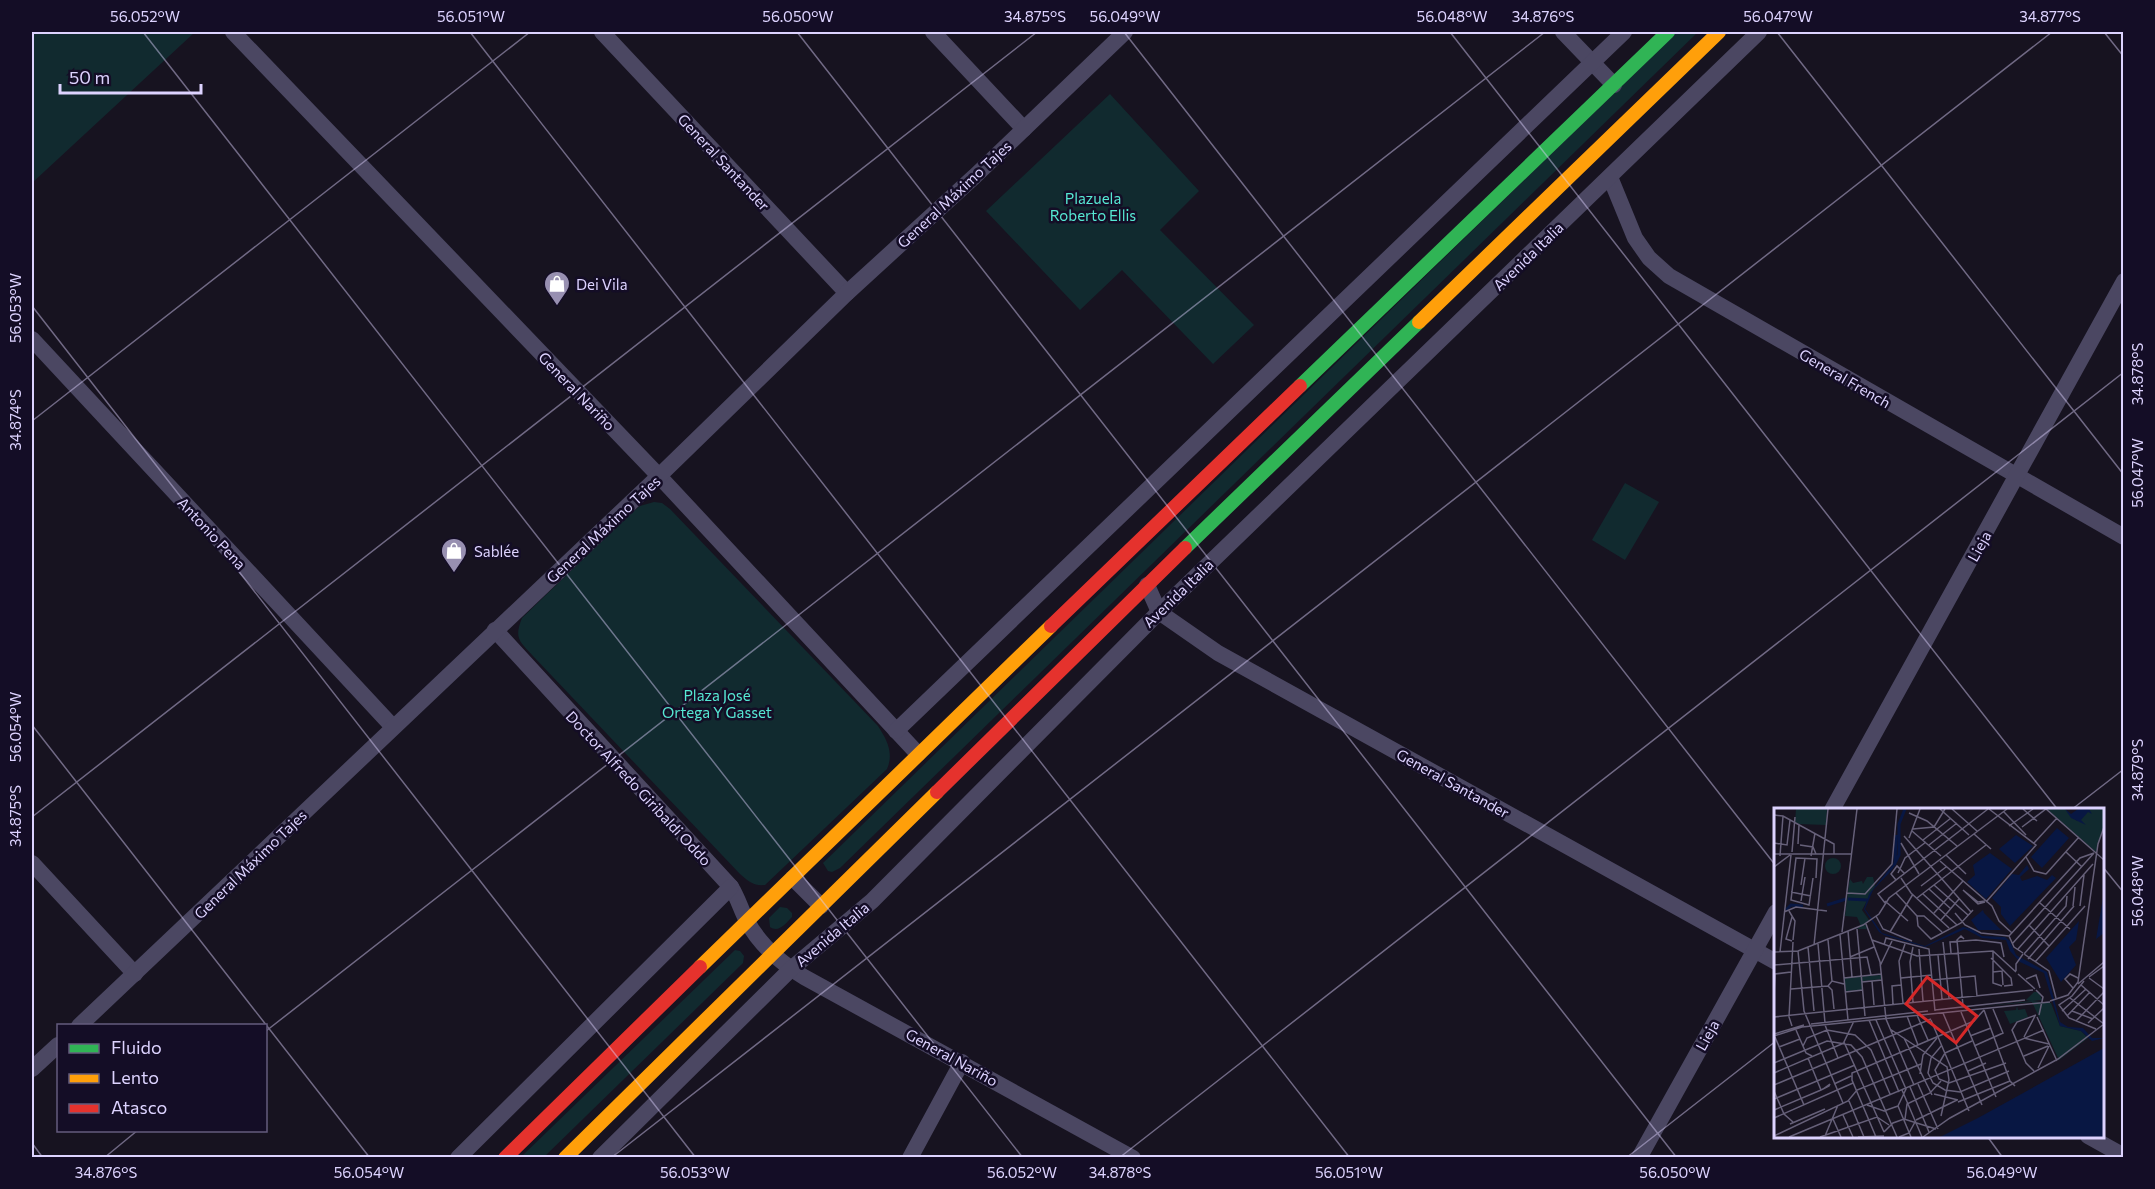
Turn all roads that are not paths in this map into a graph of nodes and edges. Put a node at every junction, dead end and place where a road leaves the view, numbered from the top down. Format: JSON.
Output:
{"nodes":[{"id":1,"x":233,"y":32,"type":"edge"},
{"id":2,"x":602,"y":32,"type":"edge"},
{"id":3,"x":933,"y":32,"type":"edge"},
{"id":4,"x":1125,"y":32,"type":"edge"},
{"id":5,"x":1563,"y":32,"type":"edge"},
{"id":6,"x":1624,"y":32,"type":"edge"},
{"id":7,"x":1668,"y":32,"type":"edge"},
{"id":8,"x":1719,"y":32,"type":"edge"},
{"id":9,"x":1759,"y":32,"type":"edge"},
{"id":10,"x":1592,"y":63,"type":"junction"},
{"id":11,"x":1614,"y":85,"type":"junction"},
{"id":12,"x":1024,"y":129,"type":"junction"},
{"id":13,"x":1610,"y":177,"type":"junction"},
{"id":14,"x":2124,"y":281,"type":"edge"},
{"id":15,"x":847,"y":293,"type":"junction"},
{"id":16,"x":32,"y":339,"type":"edge"},
{"id":17,"x":659,"y":476,"type":"junction"},
{"id":18,"x":2017,"y":477,"type":"junction"},
{"id":19,"x":2124,"y":537,"type":"edge"},
{"id":20,"x":1147,"y":585,"type":"junction"},
{"id":21,"x":1159,"y":612,"type":"junction"},
{"id":22,"x":495,"y":630,"type":"junction"},
{"id":23,"x":393,"y":727,"type":"junction"},
{"id":24,"x":896,"y":731,"type":"junction"},
{"id":25,"x":918,"y":754,"type":"junction"},
{"id":26,"x":1833,"y":808,"type":"edge"},
{"id":27,"x":32,"y":863,"type":"edge"},
{"id":28,"x":793,"y":878,"type":"junction"},
{"id":29,"x":731,"y":887,"type":"junction"},
{"id":30,"x":821,"y":906,"type":"junction"},
{"id":31,"x":1774,"y":915,"type":"edge"},
{"id":32,"x":747,"y":921,"type":"junction"},
{"id":33,"x":1754,"y":950,"type":"junction"},
{"id":34,"x":772,"y":954,"type":"junction"},
{"id":35,"x":1774,"y":961,"type":"edge"},
{"id":36,"x":791,"y":969,"type":"junction"},
{"id":37,"x":135,"y":974,"type":"junction"},
{"id":38,"x":81,"y":1024,"type":"edge"},
{"id":39,"x":57,"y":1045,"type":"edge"},
{"id":40,"x":962,"y":1062,"type":"junction"},
{"id":41,"x":32,"y":1069,"type":"edge"},
{"id":42,"x":2090,"y":1138,"type":"edge"},
{"id":43,"x":2124,"y":1156,"type":"edge"},
{"id":44,"x":459,"y":1158,"type":"edge"},
{"id":45,"x":505,"y":1158,"type":"edge"},
{"id":46,"x":565,"y":1158,"type":"edge"},
{"id":47,"x":600,"y":1158,"type":"edge"},
{"id":48,"x":910,"y":1158,"type":"edge"},
{"id":49,"x":1133,"y":1158,"type":"edge"},
{"id":50,"x":1639,"y":1158,"type":"edge"}],
"edges":[{"from":1,"to":17,"type":"street","name":"General Nariño"},
{"from":2,"to":15,"type":"street","name":"General Santander"},
{"from":3,"to":12,"type":"street"},
{"from":4,"to":12,"type":"street","name":"General Máximo Tajes"},
{"from":5,"to":10,"type":"street"},
{"from":6,"to":10,"type":"street"},
{"from":7,"to":11,"type":"main road"},
{"from":8,"to":20,"type":"main road","name":"Avenida Italia"},
{"from":9,"to":13,"type":"street","name":"Avenida Italia"},
{"from":10,"to":11,"type":"street"},
{"from":10,"to":24,"type":"street"},
{"from":11,"to":25,"type":"main road"},
{"from":12,"to":15,"type":"street","name":"General Máximo Tajes"},
{"from":13,"to":18,"type":"street","name":"General French"},
{"from":13,"to":21,"type":"street","name":"Avenida Italia"},
{"from":14,"to":18,"type":"street","name":"Lieja"},
{"from":15,"to":17,"type":"street","name":"General Máximo Tajes"},
{"from":16,"to":23,"type":"street","name":"Antonio Pena"},
{"from":17,"to":22,"type":"street","name":"General Máximo Tajes"},
{"from":17,"to":24,"type":"street","name":"General Nariño"},
{"from":18,"to":19,"type":"street","name":"General French"},
{"from":18,"to":26,"type":"street","name":"Lieja"},
{"from":20,"to":21,"type":"street"},
{"from":20,"to":30,"type":"main road","name":"Avenida Italia"},
{"from":21,"to":33,"type":"street","name":"General Santander"},
{"from":21,"to":36,"type":"street","name":"Avenida Italia"},
{"from":22,"to":23,"type":"street","name":"General Máximo Tajes"},
{"from":22,"to":29,"type":"street","name":"Doctor Alfredo Giribaldi Oddo"},
{"from":23,"to":37,"type":"street","name":"General Máximo Tajes"},
{"from":24,"to":25,"type":"street","name":"General Nariño"},
{"from":25,"to":28,"type":"main road"},
{"from":27,"to":37,"type":"street"},
{"from":28,"to":30,"type":"street","name":"Avenida Italia"},
{"from":28,"to":32,"type":"main road"},
{"from":29,"to":32,"type":"street","name":"Doctor Alfredo Giribaldi Oddo"},
{"from":29,"to":44,"type":"street"},
{"from":30,"to":34,"type":"main road","name":"Avenida Italia"},
{"from":31,"to":33,"type":"street","name":"Lieja"},
{"from":32,"to":34,"type":"street","name":"Doctor Alfredo Giribaldi Oddo"},
{"from":32,"to":45,"type":"main road"},
{"from":33,"to":35,"type":"street","name":"General Santander"},
{"from":33,"to":50,"type":"street","name":"Lieja"},
{"from":34,"to":36,"type":"street","name":"General Nariño"},
{"from":34,"to":46,"type":"main road","name":"Avenida Italia"},
{"from":36,"to":40,"type":"street","name":"General Nariño"},
{"from":36,"to":47,"type":"street","name":"Avenida Italia"},
{"from":37,"to":38,"type":"street","name":"General Máximo Tajes"},
{"from":39,"to":41,"type":"street"},
{"from":40,"to":48,"type":"street"},
{"from":40,"to":49,"type":"street","name":"General Nariño"},
{"from":42,"to":43,"type":"street"}]}
